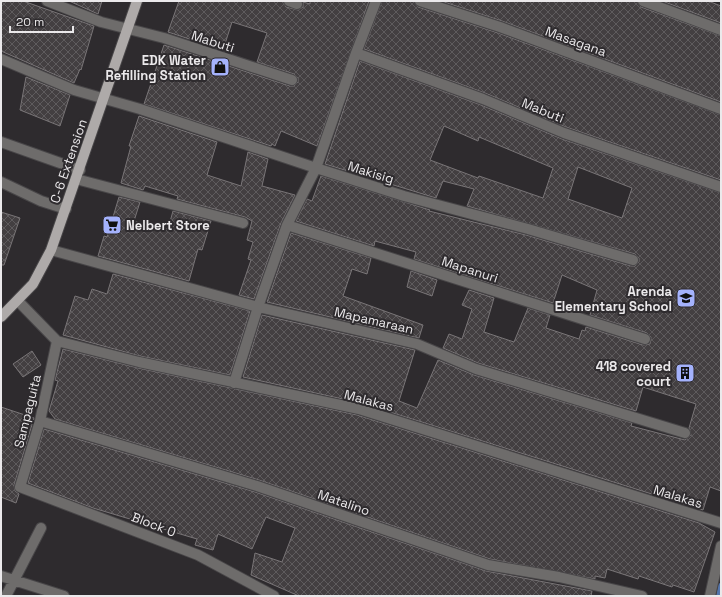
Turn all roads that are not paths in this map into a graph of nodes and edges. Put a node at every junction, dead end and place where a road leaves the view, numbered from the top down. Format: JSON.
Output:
{"nodes":[{"id":1,"x":47,"y":1,"type":"edge"},
{"id":2,"x":137,"y":1,"type":"edge"},
{"id":3,"x":376,"y":1,"type":"edge"},
{"id":4,"x":420,"y":1,"type":"edge"},
{"id":5,"x":643,"y":1,"type":"edge"},
{"id":6,"x":127,"y":28,"type":"junction"},
{"id":7,"x":721,"y":30,"type":"edge"},
{"id":8,"x":356,"y":53,"type":"junction"},
{"id":9,"x":1,"y":59,"type":"edge"},
{"id":10,"x":292,"y":80,"type":"dead end"},
{"id":11,"x":103,"y":98,"type":"junction"},
{"id":12,"x":721,"y":109,"type":"edge"},
{"id":13,"x":1,"y":142,"type":"edge"},
{"id":14,"x":316,"y":168,"type":"junction"},
{"id":15,"x":78,"y":174,"type":"junction"},
{"id":16,"x":1,"y":182,"type":"edge"},
{"id":17,"x":721,"y":187,"type":"edge"},
{"id":18,"x":66,"y":210,"type":"junction"},
{"id":19,"x":243,"y":223,"type":"dead end"},
{"id":20,"x":287,"y":225,"type":"junction"},
{"id":21,"x":51,"y":250,"type":"junction"},
{"id":22,"x":633,"y":260,"type":"dead end"},
{"id":23,"x":18,"y":301,"type":"junction"},
{"id":24,"x":258,"y":307,"type":"junction"},
{"id":25,"x":1,"y":317,"type":"edge"},
{"id":26,"x":645,"y":339,"type":"dead end"},
{"id":27,"x":57,"y":341,"type":"junction"},
{"id":28,"x":234,"y":383,"type":"junction"},
{"id":29,"x":40,"y":422,"type":"junction"},
{"id":30,"x":685,"y":433,"type":"dead end"},
{"id":31,"x":20,"y":487,"type":"joint"},
{"id":32,"x":721,"y":523,"type":"edge"},
{"id":33,"x":41,"y":528,"type":"dead end"},
{"id":34,"x":721,"y":546,"type":"edge"},
{"id":35,"x":1,"y":576,"type":"edge"},
{"id":36,"x":15,"y":581,"type":"junction"},
{"id":37,"x":264,"y":594,"type":"edge"},
{"id":38,"x":6,"y":596,"type":"edge"},
{"id":39,"x":64,"y":596,"type":"edge"},
{"id":40,"x":274,"y":596,"type":"edge"},
{"id":41,"x":642,"y":596,"type":"edge"},
{"id":42,"x":710,"y":596,"type":"edge"}],
"edges":[{"from":1,"to":6,"type":"street","name":"Mabuti"},
{"from":2,"to":6,"type":"main road","name":"C-6 Extension"},
{"from":3,"to":8,"type":"street"},
{"from":4,"to":12,"type":"street","name":"Masagana"},
{"from":5,"to":7,"type":"street"},
{"from":6,"to":10,"type":"street","name":"Mabuti"},
{"from":6,"to":11,"type":"main road","name":"C-6 Extension"},
{"from":8,"to":14,"type":"street"},
{"from":8,"to":17,"type":"street","name":"Mabuti"},
{"from":9,"to":11,"type":"street","name":"Makisig"},
{"from":11,"to":14,"type":"street","name":"Makisig"},
{"from":11,"to":15,"type":"main road","name":"C-6 Extension"},
{"from":13,"to":15,"type":"street"},
{"from":14,"to":20,"type":"street"},
{"from":14,"to":22,"type":"street","name":"Makisig"},
{"from":15,"to":18,"type":"main road","name":"C-6 Extension"},
{"from":15,"to":19,"type":"street"},
{"from":16,"to":18,"type":"street"},
{"from":18,"to":21,"type":"main road","name":"C-6 Extension"},
{"from":20,"to":24,"type":"street"},
{"from":20,"to":26,"type":"street","name":"Mapanuri"},
{"from":21,"to":23,"type":"main road","name":"C-6 Extension"},
{"from":21,"to":24,"type":"street","name":"Mapamaraan"},
{"from":23,"to":25,"type":"main road","name":"C-6 Extension"},
{"from":23,"to":27,"type":"street"},
{"from":24,"to":28,"type":"street"},
{"from":24,"to":30,"type":"street","name":"Mapamaraan"},
{"from":27,"to":28,"type":"street","name":"Malakas"},
{"from":27,"to":29,"type":"street","name":"Sampaguita"},
{"from":28,"to":32,"type":"street","name":"Malakas"},
{"from":29,"to":31,"type":"street","name":"Sampaguita"},
{"from":29,"to":41,"type":"street","name":"Matalino"},
{"from":31,"to":37,"type":"street","name":"Block 0"},
{"from":33,"to":36,"type":"street"},
{"from":34,"to":42,"type":"street"},
{"from":35,"to":36,"type":"street"},
{"from":36,"to":38,"type":"street"},
{"from":36,"to":39,"type":"street"},
{"from":37,"to":40,"type":"street","name":"Block 0"}]}
